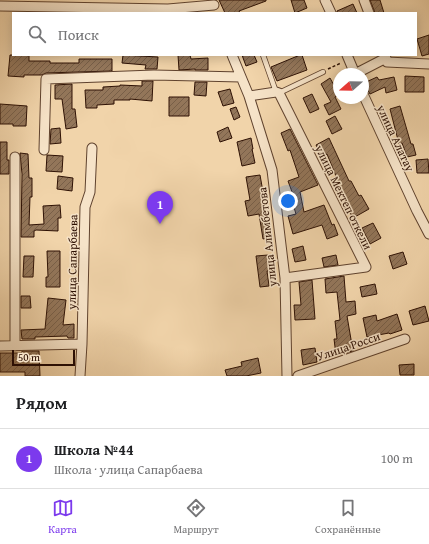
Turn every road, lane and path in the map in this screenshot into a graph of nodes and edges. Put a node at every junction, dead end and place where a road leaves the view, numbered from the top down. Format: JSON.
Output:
{"nodes":[{"id":1,"x":325,"y":0,"type":"edge"},
{"id":2,"x":364,"y":0,"type":"edge"},
{"id":3,"x":54,"y":4,"type":"edge"},
{"id":4,"x":0,"y":6,"type":"edge"},
{"id":5,"x":214,"y":6,"type":"edge"},
{"id":6,"x":330,"y":12,"type":"edge"},
{"id":7,"x":369,"y":12,"type":"edge"},
{"id":8,"x":232,"y":56,"type":"edge"},
{"id":9,"x":262,"y":56,"type":"edge"},
{"id":10,"x":347,"y":56,"type":"edge"},
{"id":11,"x":386,"y":58,"type":"edge"},
{"id":12,"x":429,"y":64,"type":"edge"},
{"id":13,"x":352,"y":68,"type":"edge"},
{"id":14,"x":367,"y":68,"type":"edge"},
{"id":15,"x":323,"y":72,"type":"dead end"},
{"id":16,"x":241,"y":77,"type":"junction"},
{"id":17,"x":278,"y":92,"type":"junction"},
{"id":18,"x":249,"y":96,"type":"junction"},
{"id":19,"x":368,"y":104,"type":"edge"},
{"id":20,"x":92,"y":148,"type":"dead end"},
{"id":21,"x":44,"y":150,"type":"dead end"},
{"id":22,"x":15,"y":157,"type":"dead end"},
{"id":23,"x":429,"y":234,"type":"edge"},
{"id":24,"x":285,"y":278,"type":"junction"},
{"id":25,"x":406,"y":339,"type":"dead end"},
{"id":26,"x":82,"y":344,"type":"junction"},
{"id":27,"x":0,"y":346,"type":"edge"},
{"id":28,"x":15,"y":346,"type":"junction"},
{"id":29,"x":80,"y":376,"type":"edge"},
{"id":30,"x":287,"y":376,"type":"edge"},
{"id":31,"x":298,"y":376,"type":"edge"}],
"edges":[{"from":1,"to":6,"type":"street"},
{"from":2,"to":7,"type":"street"},
{"from":3,"to":4,"type":"street"},
{"from":3,"to":5,"type":"street"},
{"from":8,"to":16,"type":"street","name":"улица Алимбетова"},
{"from":9,"to":17,"type":"lane"},
{"from":10,"to":13,"type":"street"},
{"from":11,"to":12,"type":"street"},
{"from":11,"to":14,"type":"street"},
{"from":15,"to":17,"type":"lane"},
{"from":16,"to":18,"type":"street","name":"улица Алимбетова"},
{"from":16,"to":21,"type":"street"},
{"from":17,"to":18,"type":"street"},
{"from":17,"to":24,"type":"street","name":"улица Мектеп откели"},
{"from":18,"to":24,"type":"street","name":"улица Алимбетова"},
{"from":19,"to":23,"type":"street","name":"улица Алатау"},
{"from":20,"to":26,"type":"street","name":"улица Сапарбаева"},
{"from":22,"to":28,"type":"street"},
{"from":24,"to":30,"type":"street","name":"улица Алимбетова"},
{"from":25,"to":31,"type":"street","name":"Улица Росси"},
{"from":26,"to":28,"type":"street"},
{"from":26,"to":29,"type":"street","name":"улица Сапарбаева"},
{"from":27,"to":28,"type":"street"}]}
